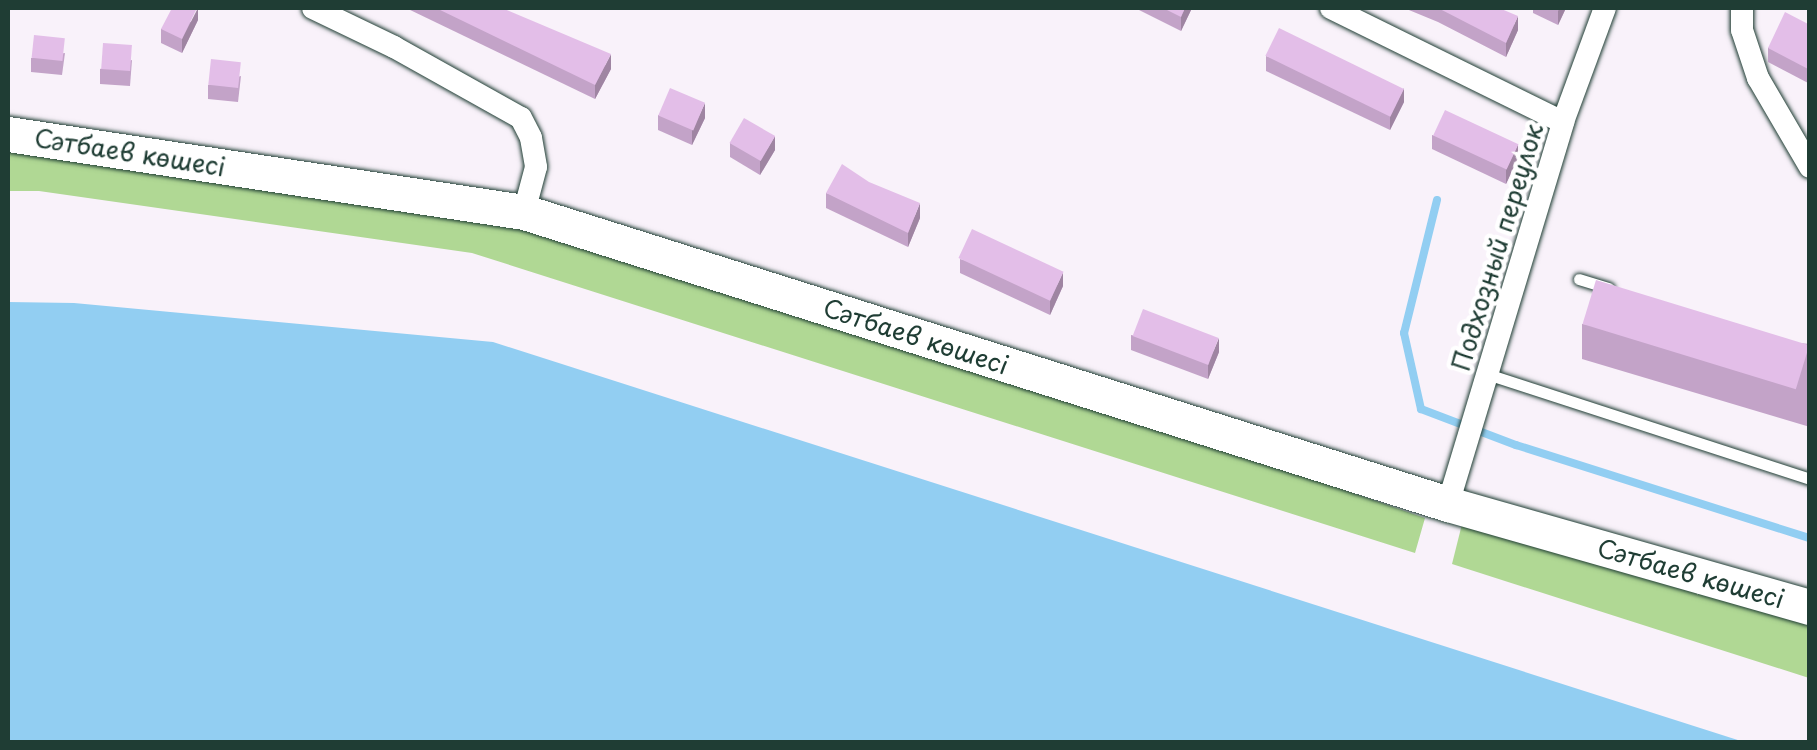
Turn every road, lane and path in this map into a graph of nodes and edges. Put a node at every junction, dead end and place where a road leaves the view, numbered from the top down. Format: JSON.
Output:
{"nodes":[{"id":1,"x":313,"y":8,"type":"edge"},
{"id":2,"x":1331,"y":8,"type":"edge"},
{"id":3,"x":1605,"y":8,"type":"edge"},
{"id":4,"x":1742,"y":8,"type":"edge"},
{"id":5,"x":1563,"y":122,"type":"junction"},
{"id":6,"x":8,"y":134,"type":"edge"},
{"id":7,"x":1810,"y":167,"type":"edge"},
{"id":8,"x":524,"y":212,"type":"junction"},
{"id":9,"x":1578,"y":278,"type":"dead end"},
{"id":10,"x":1632,"y":294,"type":"edge"},
{"id":11,"x":1487,"y":374,"type":"junction"},
{"id":12,"x":1810,"y":479,"type":"edge"},
{"id":13,"x":1448,"y":504,"type":"junction"},
{"id":14,"x":1810,"y":607,"type":"edge"}],
"edges":[{"from":1,"to":8,"type":"street"},
{"from":2,"to":5,"type":"street"},
{"from":3,"to":5,"type":"street","name":"Подхозный переулок"},
{"from":4,"to":7,"type":"street"},
{"from":5,"to":11,"type":"street","name":"Подхозный переулок"},
{"from":6,"to":8,"type":"main road","name":"Сәтбаев көшесі"},
{"from":8,"to":13,"type":"main road","name":"Сәтбаев көшесі"},
{"from":9,"to":10,"type":"lane"},
{"from":11,"to":12,"type":"lane"},
{"from":11,"to":13,"type":"street","name":"Подхозный переулок"},
{"from":13,"to":14,"type":"main road","name":"Сәтбаев көшесі"}]}
